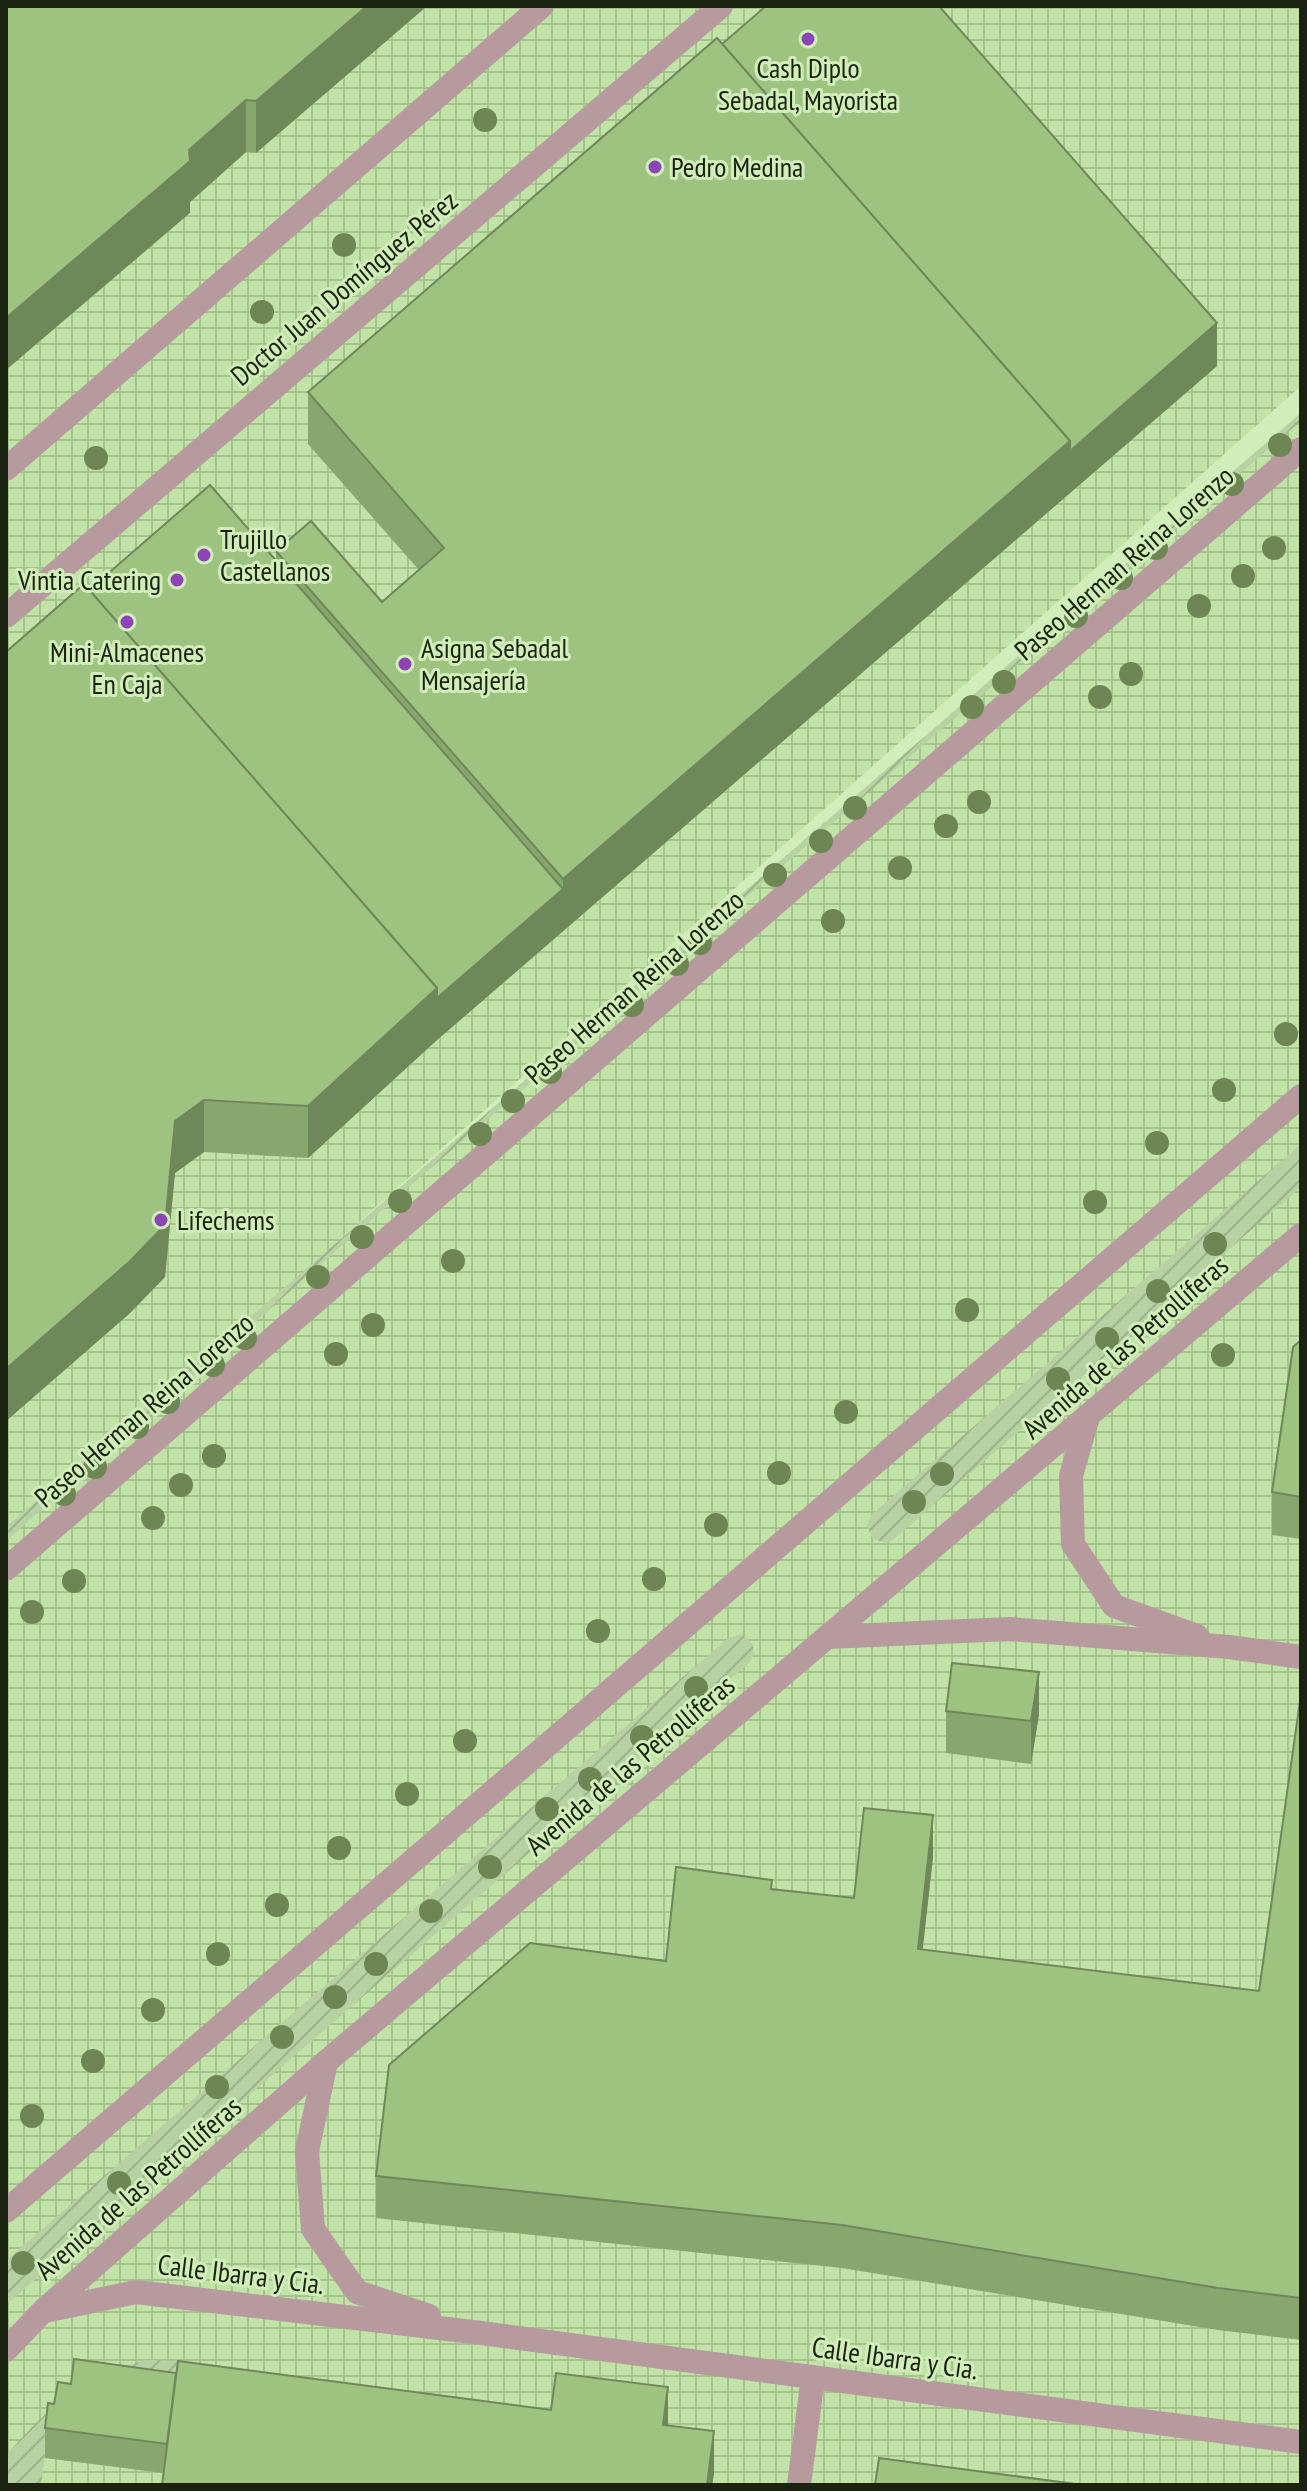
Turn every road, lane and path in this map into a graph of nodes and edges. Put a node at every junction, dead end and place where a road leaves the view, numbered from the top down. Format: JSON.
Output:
{"nodes":[{"id":1,"x":542,"y":6,"type":"edge"},
{"id":2,"x":721,"y":6,"type":"edge"},
{"id":3,"x":1301,"y":449,"type":"edge"},
{"id":4,"x":6,"y":469,"type":"edge"},
{"id":5,"x":6,"y":616,"type":"edge"},
{"id":6,"x":1301,"y":1096,"type":"edge"},
{"id":7,"x":1301,"y":1235,"type":"edge"},
{"id":8,"x":1087,"y":1420,"type":"junction"},
{"id":9,"x":6,"y":1569,"type":"edge"},
{"id":10,"x":827,"y":1637,"type":"junction"},
{"id":11,"x":1229,"y":1647,"type":"junction"},
{"id":12,"x":1301,"y":1657,"type":"edge"},
{"id":13,"x":326,"y":2062,"type":"junction"},
{"id":14,"x":6,"y":2211,"type":"edge"},
{"id":15,"x":43,"y":2311,"type":"junction"},
{"id":16,"x":481,"y":2333,"type":"junction"},
{"id":17,"x":6,"y":2350,"type":"edge"},
{"id":18,"x":813,"y":2377,"type":"junction"},
{"id":19,"x":1301,"y":2442,"type":"edge"},
{"id":20,"x":799,"y":2485,"type":"edge"}],
"edges":[{"from":1,"to":4,"type":"street"},
{"from":2,"to":5,"type":"street","name":"Doctor Juan Domínguez Pérez"},
{"from":3,"to":9,"type":"street","name":"Paseo Herman Reina Lorenzo"},
{"from":6,"to":14,"type":"street"},
{"from":7,"to":8,"type":"street","name":"Avenida de las Petrollíferas"},
{"from":8,"to":10,"type":"street","name":"Avenida de las Petrollíferas"},
{"from":8,"to":11,"type":"street"},
{"from":10,"to":11,"type":"street"},
{"from":10,"to":13,"type":"street","name":"Avenida de las Petrollíferas"},
{"from":11,"to":12,"type":"street"},
{"from":13,"to":15,"type":"street","name":"Avenida de las Petrollíferas"},
{"from":13,"to":16,"type":"street","name":"Calle Ibarra y Cia."},
{"from":15,"to":16,"type":"street","name":"Calle Ibarra y Cia."},
{"from":15,"to":17,"type":"street","name":"Avenida de las Petrollíferas"},
{"from":16,"to":18,"type":"street","name":"Calle Ibarra y Cia."},
{"from":18,"to":19,"type":"street","name":"Calle Ibarra y Cia."},
{"from":18,"to":20,"type":"street"}]}
